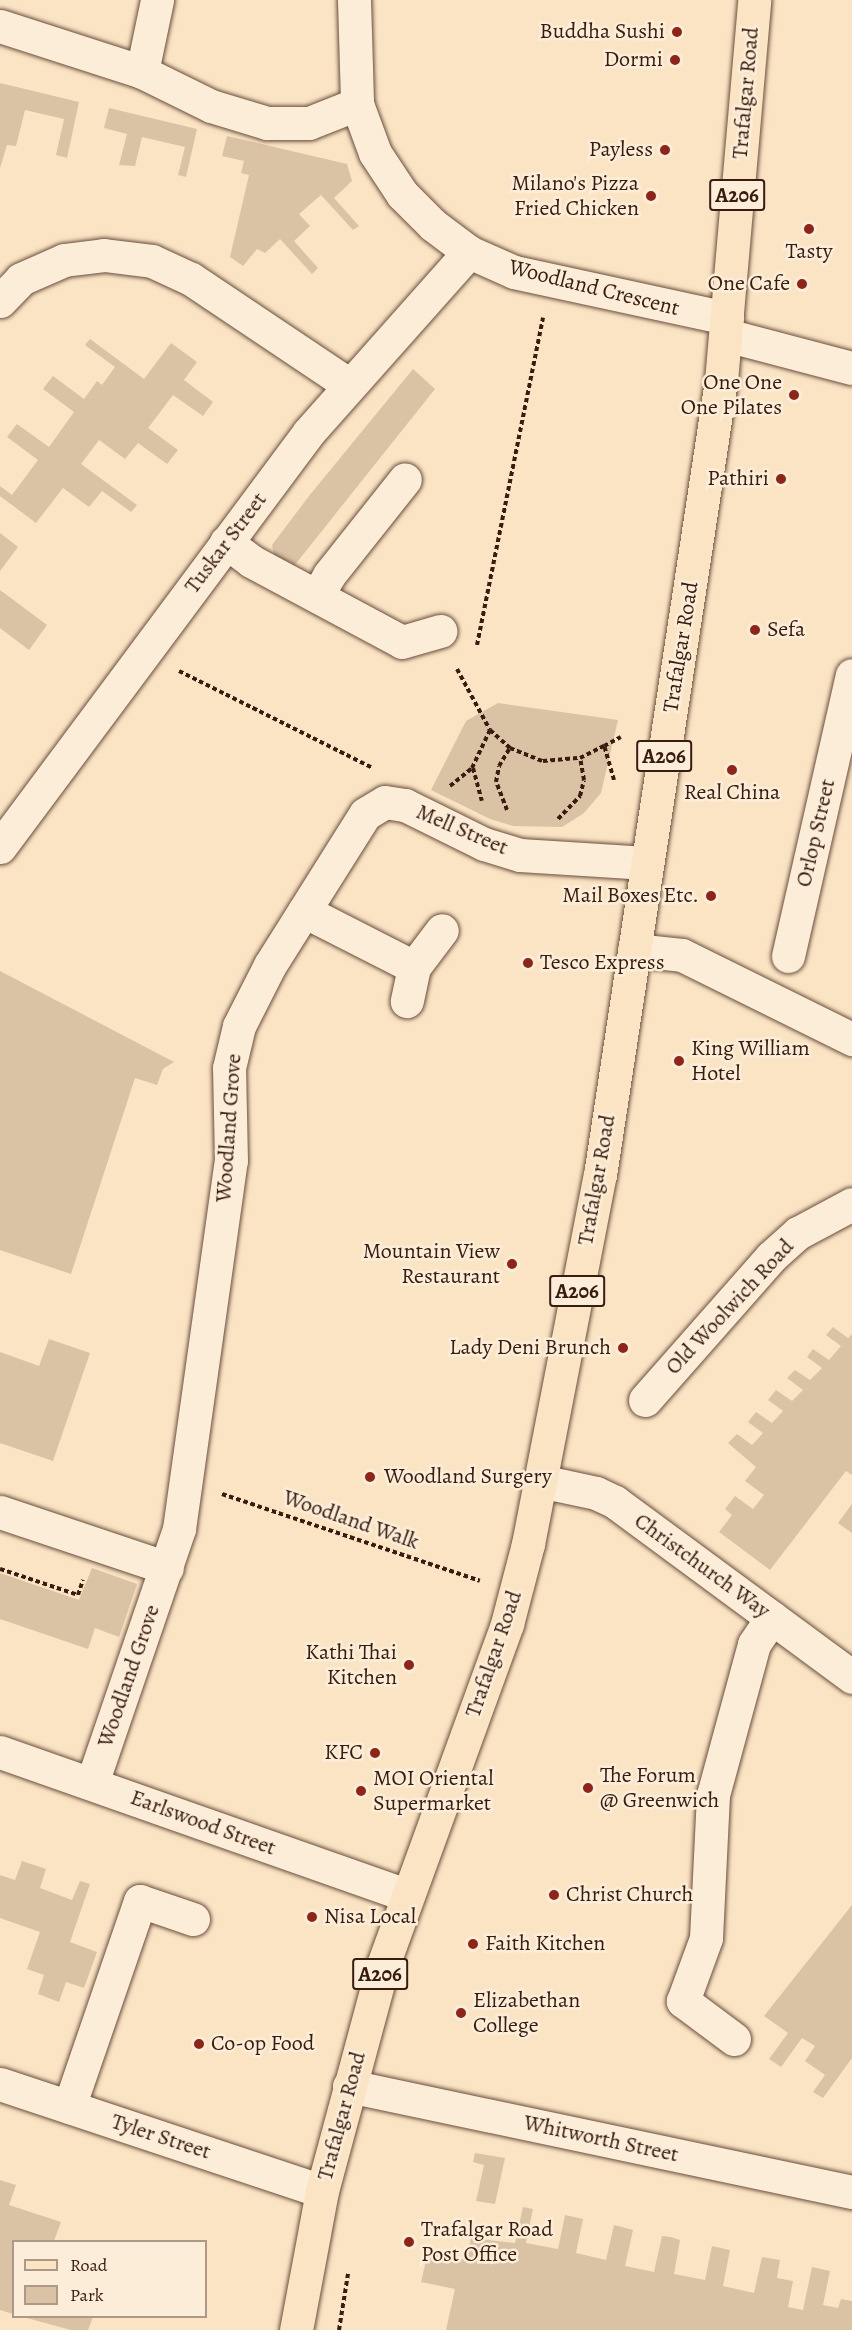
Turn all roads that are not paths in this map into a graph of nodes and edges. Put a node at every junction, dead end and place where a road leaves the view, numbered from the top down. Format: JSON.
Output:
{"nodes":[{"id":1,"x":157,"y":0,"type":"edge"},
{"id":2,"x":354,"y":0,"type":"edge"},
{"id":3,"x":754,"y":0,"type":"edge"},
{"id":4,"x":0,"y":26,"type":"edge"},
{"id":5,"x":142,"y":72,"type":"junction"},
{"id":6,"x":357,"y":104,"type":"junction"},
{"id":7,"x":469,"y":252,"type":"junction"},
{"id":8,"x":0,"y":301,"type":"edge"},
{"id":9,"x":726,"y":327,"type":"junction"},
{"id":10,"x":852,"y":368,"type":"edge"},
{"id":11,"x":348,"y":384,"type":"junction"},
{"id":12,"x":405,"y":479,"type":"dead end"},
{"id":13,"x":226,"y":542,"type":"junction"},
{"id":14,"x":317,"y":596,"type":"junction"},
{"id":15,"x":440,"y":631,"type":"dead end"},
{"id":16,"x":852,"y":675,"type":"edge"},
{"id":17,"x":385,"y":802,"type":"joint"},
{"id":18,"x":0,"y":847,"type":"edge"},
{"id":19,"x":647,"y":863,"type":"junction"},
{"id":20,"x":304,"y":911,"type":"junction"},
{"id":21,"x":442,"y":930,"type":"dead end"},
{"id":22,"x":634,"y":950,"type":"junction"},
{"id":23,"x":788,"y":956,"type":"dead end"},
{"id":24,"x":414,"y":967,"type":"junction"},
{"id":25,"x":407,"y":1001,"type":"dead end"},
{"id":26,"x":852,"y":1039,"type":"edge"},
{"id":27,"x":852,"y":1204,"type":"edge"},
{"id":28,"x":645,"y":1401,"type":"dead end"},
{"id":29,"x":540,"y":1481,"type":"junction"},
{"id":30,"x":0,"y":1512,"type":"edge"},
{"id":31,"x":167,"y":1568,"type":"junction"},
{"id":32,"x":772,"y":1617,"type":"junction"},
{"id":33,"x":852,"y":1677,"type":"edge"},
{"id":34,"x":0,"y":1752,"type":"edge"},
{"id":35,"x":92,"y":1783,"type":"junction"},
{"id":36,"x":406,"y":1895,"type":"junction"},
{"id":37,"x":193,"y":1919,"type":"dead end"},
{"id":38,"x":734,"y":2039,"type":"dead end"},
{"id":39,"x":0,"y":2084,"type":"edge"},
{"id":40,"x":350,"y":2086,"type":"junction"},
{"id":41,"x":69,"y":2107,"type":"junction"},
{"id":42,"x":322,"y":2191,"type":"junction"},
{"id":43,"x":852,"y":2192,"type":"edge"},
{"id":44,"x":296,"y":2330,"type":"edge"}],
"edges":[{"from":1,"to":5,"type":"street"},
{"from":2,"to":6,"type":"street","name":"Woodland Crescent"},
{"from":3,"to":9,"type":"main road","name":"Trafalgar Road","number":"A206"},
{"from":4,"to":5,"type":"street"},
{"from":5,"to":6,"type":"street"},
{"from":6,"to":7,"type":"street","name":"Woodland Crescent"},
{"from":7,"to":9,"type":"street","name":"Woodland Crescent"},
{"from":7,"to":11,"type":"street","name":"Tuskar Street"},
{"from":8,"to":11,"type":"street"},
{"from":9,"to":10,"type":"street","name":"Woodland Crescent"},
{"from":9,"to":19,"type":"main road","name":"Trafalgar Road","number":"A206"},
{"from":11,"to":13,"type":"street","name":"Tuskar Street"},
{"from":12,"to":14,"type":"street"},
{"from":13,"to":14,"type":"street"},
{"from":13,"to":18,"type":"street","name":"Tuskar Street"},
{"from":14,"to":15,"type":"street"},
{"from":16,"to":23,"type":"street","name":"Orlop Street"},
{"from":17,"to":19,"type":"street","name":"Mell Street"},
{"from":17,"to":20,"type":"street","name":"Woodland Grove"},
{"from":19,"to":22,"type":"main road","name":"Trafalgar Road","number":"A206"},
{"from":20,"to":24,"type":"street"},
{"from":20,"to":31,"type":"street","name":"Woodland Grove"},
{"from":21,"to":24,"type":"street"},
{"from":22,"to":26,"type":"street"},
{"from":22,"to":29,"type":"main road","name":"Trafalgar Road","number":"A206"},
{"from":24,"to":25,"type":"street"},
{"from":27,"to":28,"type":"street","name":"Old Woolwich Road"},
{"from":29,"to":32,"type":"street","name":"Christchurch Way"},
{"from":29,"to":36,"type":"main road","name":"Trafalgar Road","number":"A206"},
{"from":30,"to":31,"type":"street"},
{"from":31,"to":35,"type":"street","name":"Woodland Grove"},
{"from":32,"to":33,"type":"street","name":"Christchurch Way"},
{"from":32,"to":38,"type":"street"},
{"from":34,"to":35,"type":"street","name":"Earlswood Street"},
{"from":35,"to":36,"type":"street","name":"Earlswood Street"},
{"from":36,"to":40,"type":"main road","name":"Trafalgar Road","number":"A206"},
{"from":37,"to":41,"type":"street"},
{"from":39,"to":41,"type":"street","name":"Tyler Street"},
{"from":40,"to":42,"type":"main road","name":"Trafalgar Road","number":"A206"},
{"from":40,"to":43,"type":"street","name":"Whitworth Street"},
{"from":41,"to":42,"type":"street","name":"Tyler Street"},
{"from":42,"to":44,"type":"main road","name":"Trafalgar Road","number":"A206"}]}
